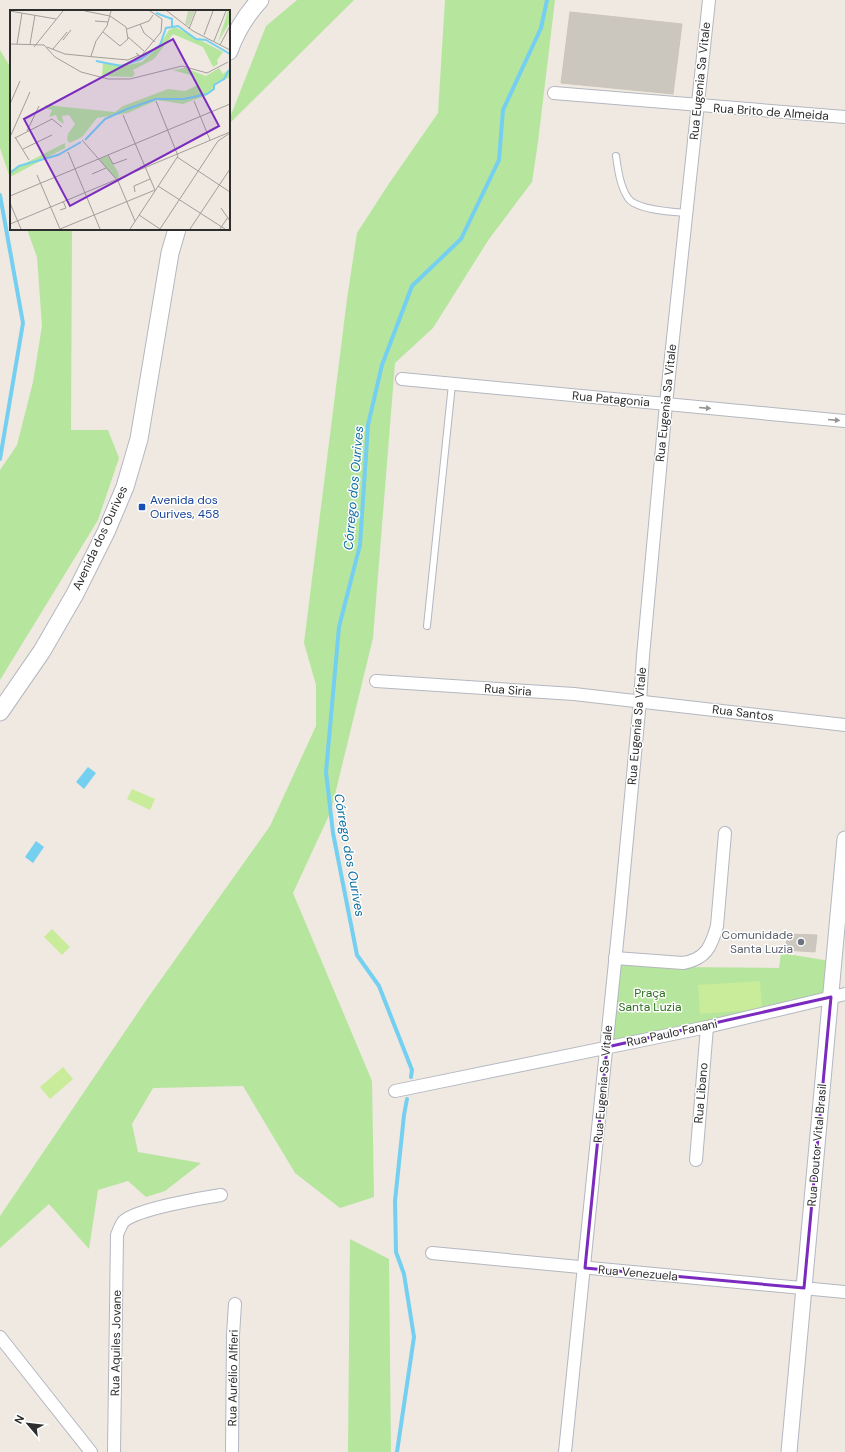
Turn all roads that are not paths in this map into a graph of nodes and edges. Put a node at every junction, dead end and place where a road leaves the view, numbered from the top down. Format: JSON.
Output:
{"nodes":[{"id":1,"x":260,"y":0,"type":"edge"},
{"id":2,"x":709,"y":0,"type":"edge"},
{"id":3,"x":230,"y":48,"type":"edge"},
{"id":4,"x":554,"y":93,"type":"dead end"},
{"id":5,"x":698,"y":106,"type":"junction"},
{"id":6,"x":845,"y":117,"type":"edge"},
{"id":7,"x":616,"y":156,"type":"dead end"},
{"id":8,"x":686,"y":213,"type":"junction"},
{"id":9,"x":177,"y":230,"type":"edge"},
{"id":10,"x":402,"y":379,"type":"dead end"},
{"id":11,"x":452,"y":384,"type":"junction"},
{"id":12,"x":666,"y":404,"type":"junction"},
{"id":13,"x":845,"y":421,"type":"edge"},
{"id":14,"x":427,"y":626,"type":"dead end"},
{"id":15,"x":376,"y":681,"type":"dead end"},
{"id":16,"x":640,"y":701,"type":"junction"},
{"id":17,"x":0,"y":712,"type":"edge"},
{"id":18,"x":845,"y":725,"type":"edge"},
{"id":19,"x":724,"y":833,"type":"dead end"},
{"id":20,"x":845,"y":839,"type":"edge"},
{"id":21,"x":615,"y":958,"type":"junction"},
{"id":22,"x":838,"y":996,"type":"edge"},
{"id":23,"x":707,"y":1027,"type":"junction"},
{"id":24,"x":607,"y":1047,"type":"junction"},
{"id":25,"x":395,"y":1091,"type":"dead end"},
{"id":26,"x":696,"y":1160,"type":"dead end"},
{"id":27,"x":221,"y":1195,"type":"dead end"},
{"id":28,"x":432,"y":1253,"type":"dead end"},
{"id":29,"x":585,"y":1268,"type":"junction"},
{"id":30,"x":804,"y":1288,"type":"junction"},
{"id":31,"x":845,"y":1292,"type":"edge"},
{"id":32,"x":235,"y":1304,"type":"dead end"},
{"id":33,"x":0,"y":1337,"type":"edge"},
{"id":34,"x":91,"y":1452,"type":"edge"},
{"id":35,"x":114,"y":1452,"type":"edge"},
{"id":36,"x":232,"y":1452,"type":"edge"},
{"id":37,"x":565,"y":1452,"type":"edge"},
{"id":38,"x":789,"y":1452,"type":"edge"}],
"edges":[{"from":1,"to":3,"type":"main road"},
{"from":2,"to":5,"type":"street","name":"Rua Eugenia Sa Vitale"},
{"from":4,"to":5,"type":"street","name":"Rua Brito de Almeida"},
{"from":5,"to":6,"type":"street","name":"Rua Brito de Almeida"},
{"from":5,"to":8,"type":"street","name":"Rua Eugenia Sa Vitale"},
{"from":7,"to":8,"type":"lane"},
{"from":8,"to":12,"type":"street","name":"Rua Eugenia Sa Vitale"},
{"from":9,"to":17,"type":"main road","name":"Avenida dos Ourives"},
{"from":10,"to":11,"type":"street","name":"Rua Patagonia"},
{"from":11,"to":12,"type":"street","name":"Rua Patagonia"},
{"from":11,"to":14,"type":"lane"},
{"from":12,"to":13,"type":"street","name":"Rua Patagonia","one_way":true},
{"from":12,"to":16,"type":"street","name":"Rua Eugenia Sa Vitale"},
{"from":15,"to":16,"type":"street","name":"Rua Siria"},
{"from":16,"to":18,"type":"street","name":"Rua Santos"},
{"from":16,"to":21,"type":"street","name":"Rua Eugenia Sa Vitale"},
{"from":19,"to":21,"type":"street"},
{"from":20,"to":22,"type":"street","name":"Rua Doutor Vital Brasil"},
{"from":21,"to":24,"type":"street","name":"Rua Eugenia Sa Vitale"},
{"from":22,"to":23,"type":"street","name":"Rua Paulo Fanani"},
{"from":22,"to":30,"type":"street","name":"Rua Doutor Vital Brasil"},
{"from":23,"to":24,"type":"street","name":"Rua Paulo Fanani"},
{"from":23,"to":26,"type":"street","name":"Rua Libano"},
{"from":24,"to":25,"type":"street","name":"Rua Paulo Fanani"},
{"from":24,"to":29,"type":"street","name":"Rua Eugenia Sa Vitale"},
{"from":27,"to":35,"type":"street","name":"Rua Aquiles Jovane"},
{"from":28,"to":29,"type":"street","name":"Rua Venezuela"},
{"from":29,"to":30,"type":"street","name":"Rua Venezuela"},
{"from":29,"to":37,"type":"street","name":"Rua Eugenia Sa Vitale"},
{"from":30,"to":31,"type":"street","name":"Rua Venezuela"},
{"from":30,"to":38,"type":"street","name":"Rua Doutor Vital Brasil"},
{"from":32,"to":36,"type":"street","name":"Rua Aurélio Alfieri"},
{"from":33,"to":34,"type":"street"}]}
